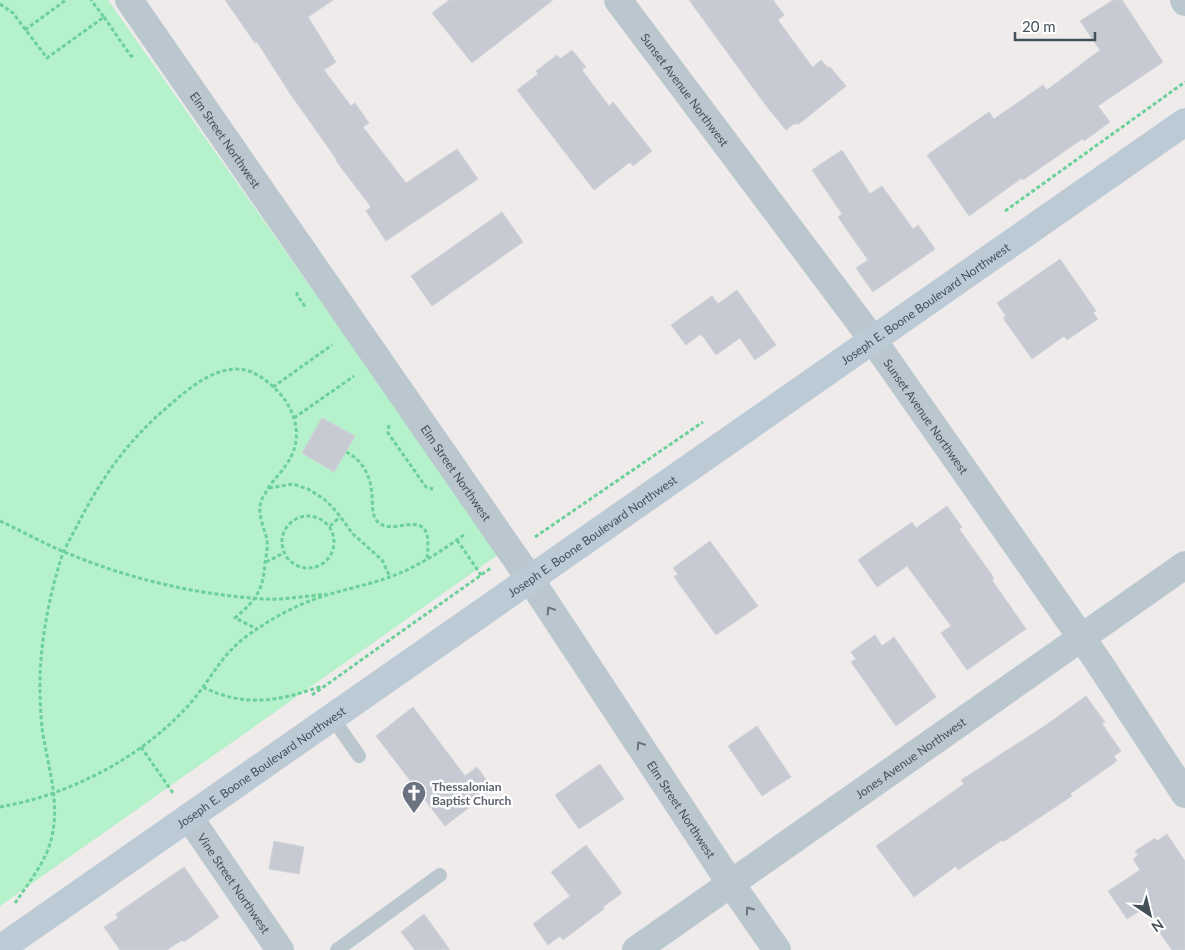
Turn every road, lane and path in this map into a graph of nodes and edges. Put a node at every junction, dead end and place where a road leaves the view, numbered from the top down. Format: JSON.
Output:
{"nodes":[{"id":1,"x":66,"y":0,"type":"edge"},
{"id":2,"x":91,"y":0,"type":"edge"},
{"id":3,"x":129,"y":0,"type":"edge"},
{"id":4,"x":618,"y":0,"type":"edge"},
{"id":5,"x":0,"y":4,"type":"edge"},
{"id":6,"x":25,"y":30,"type":"junction"},
{"id":7,"x":1185,"y":82,"type":"edge"},
{"id":8,"x":1185,"y":122,"type":"edge"},
{"id":9,"x":1001,"y":214,"type":"dead end"},
{"id":10,"x":873,"y":340,"type":"junction"},
{"id":11,"x":332,"y":345,"type":"dead end"},
{"id":12,"x":354,"y":376,"type":"dead end"},
{"id":13,"x":273,"y":387,"type":"junction"},
{"id":14,"x":294,"y":418,"type":"junction"},
{"id":15,"x":707,"y":419,"type":"dead end"},
{"id":16,"x":346,"y":452,"type":"dead end"},
{"id":17,"x":269,"y":488,"type":"junction"},
{"id":18,"x":340,"y":517,"type":"junction"},
{"id":19,"x":0,"y":521,"type":"edge"},
{"id":20,"x":330,"y":526,"type":"junction"},
{"id":21,"x":546,"y":529,"type":"dead end"},
{"id":22,"x":466,"y":533,"type":"dead end"},
{"id":23,"x":457,"y":540,"type":"junction"},
{"id":24,"x":64,"y":552,"type":"junction"},
{"id":25,"x":284,"y":553,"type":"junction"},
{"id":26,"x":427,"y":559,"type":"junction"},
{"id":27,"x":266,"y":562,"type":"junction"},
{"id":28,"x":495,"y":565,"type":"dead end"},
{"id":29,"x":1185,"y":565,"type":"edge"},
{"id":30,"x":481,"y":575,"type":"junction"},
{"id":31,"x":390,"y":577,"type":"junction"},
{"id":32,"x":530,"y":579,"type":"junction"},
{"id":33,"x":337,"y":592,"type":"junction"},
{"id":34,"x":256,"y":598,"type":"junction"},
{"id":35,"x":257,"y":629,"type":"junction"},
{"id":36,"x":1081,"y":638,"type":"junction"},
{"id":37,"x":328,"y":684,"type":"junction"},
{"id":38,"x":203,"y":687,"type":"junction"},
{"id":39,"x":312,"y":695,"type":"dead end"},
{"id":40,"x":332,"y":717,"type":"junction"},
{"id":41,"x":141,"y":747,"type":"junction"},
{"id":42,"x":359,"y":756,"type":"dead end"},
{"id":43,"x":179,"y":789,"type":"dead end"},
{"id":44,"x":54,"y":792,"type":"junction"},
{"id":45,"x":1185,"y":794,"type":"edge"},
{"id":46,"x":1,"y":808,"type":"edge"},
{"id":47,"x":189,"y":817,"type":"junction"},
{"id":48,"x":440,"y":875,"type":"dead end"},
{"id":49,"x":731,"y":884,"type":"junction"},
{"id":50,"x":12,"y":908,"type":"dead end"},
{"id":51,"x":0,"y":949,"type":"edge"},
{"id":52,"x":280,"y":950,"type":"edge"},
{"id":53,"x":337,"y":950,"type":"edge"},
{"id":54,"x":636,"y":950,"type":"edge"},
{"id":55,"x":777,"y":950,"type":"edge"}],
"edges":[{"from":1,"to":6,"type":"path"},
{"from":2,"to":6,"type":"path"},
{"from":3,"to":32,"type":"street","name":"Elm Street Northwest"},
{"from":4,"to":10,"type":"street","name":"Sunset Avenue Northwest"},
{"from":5,"to":6,"type":"path"},
{"from":7,"to":9,"type":"path"},
{"from":8,"to":10,"type":"main road","name":"Joseph E. Boone Boulevard Northwest"},
{"from":10,"to":32,"type":"main road","name":"Joseph E. Boone Boulevard Northwest"},
{"from":10,"to":36,"type":"street","name":"Sunset Avenue Northwest"},
{"from":11,"to":13,"type":"path"},
{"from":12,"to":14,"type":"path"},
{"from":13,"to":14,"type":"path"},
{"from":13,"to":24,"type":"path"},
{"from":14,"to":17,"type":"path"},
{"from":15,"to":21,"type":"path"},
{"from":16,"to":26,"type":"path"},
{"from":17,"to":18,"type":"path"},
{"from":17,"to":27,"type":"path"},
{"from":18,"to":20,"type":"path"},
{"from":18,"to":31,"type":"path"},
{"from":19,"to":24,"type":"path"},
{"from":20,"to":25,"type":"path"},
{"from":20,"to":25,"type":"path"},
{"from":22,"to":23,"type":"path"},
{"from":23,"to":26,"type":"path"},
{"from":23,"to":30,"type":"path"},
{"from":24,"to":34,"type":"path"},
{"from":24,"to":44,"type":"path"},
{"from":25,"to":27,"type":"path"},
{"from":26,"to":31,"type":"path"},
{"from":27,"to":34,"type":"path"},
{"from":28,"to":30,"type":"path"},
{"from":29,"to":36,"type":"street","name":"Jones Avenue Northwest"},
{"from":30,"to":37,"type":"path"},
{"from":31,"to":33,"type":"path"},
{"from":32,"to":40,"type":"main road","name":"Joseph E. Boone Boulevard Northwest"},
{"from":49,"to":32,"type":"street","name":"Elm Street Northwest","one_way":true},
{"from":33,"to":34,"type":"path"},
{"from":33,"to":35,"type":"path"},
{"from":34,"to":35,"type":"path"},
{"from":35,"to":38,"type":"path"},
{"from":36,"to":45,"type":"street","name":"Sunset Avenue Northwest"},
{"from":36,"to":49,"type":"street","name":"Jones Avenue Northwest"},
{"from":37,"to":38,"type":"path"},
{"from":37,"to":39,"type":"path"},
{"from":38,"to":41,"type":"path"},
{"from":40,"to":42,"type":"lane"},
{"from":40,"to":47,"type":"main road","name":"Joseph E. Boone Boulevard Northwest"},
{"from":41,"to":43,"type":"path"},
{"from":41,"to":44,"type":"path"},
{"from":44,"to":46,"type":"path"},
{"from":44,"to":50,"type":"path"},
{"from":47,"to":51,"type":"main road","name":"Joseph E. Boone Boulevard Northwest"},
{"from":47,"to":52,"type":"street","name":"Vine Street Northwest"},
{"from":48,"to":53,"type":"lane"},
{"from":49,"to":54,"type":"street","name":"Jones Avenue Northwest"},
{"from":55,"to":49,"type":"street","name":"Elm Street Northwest","one_way":true}]}
